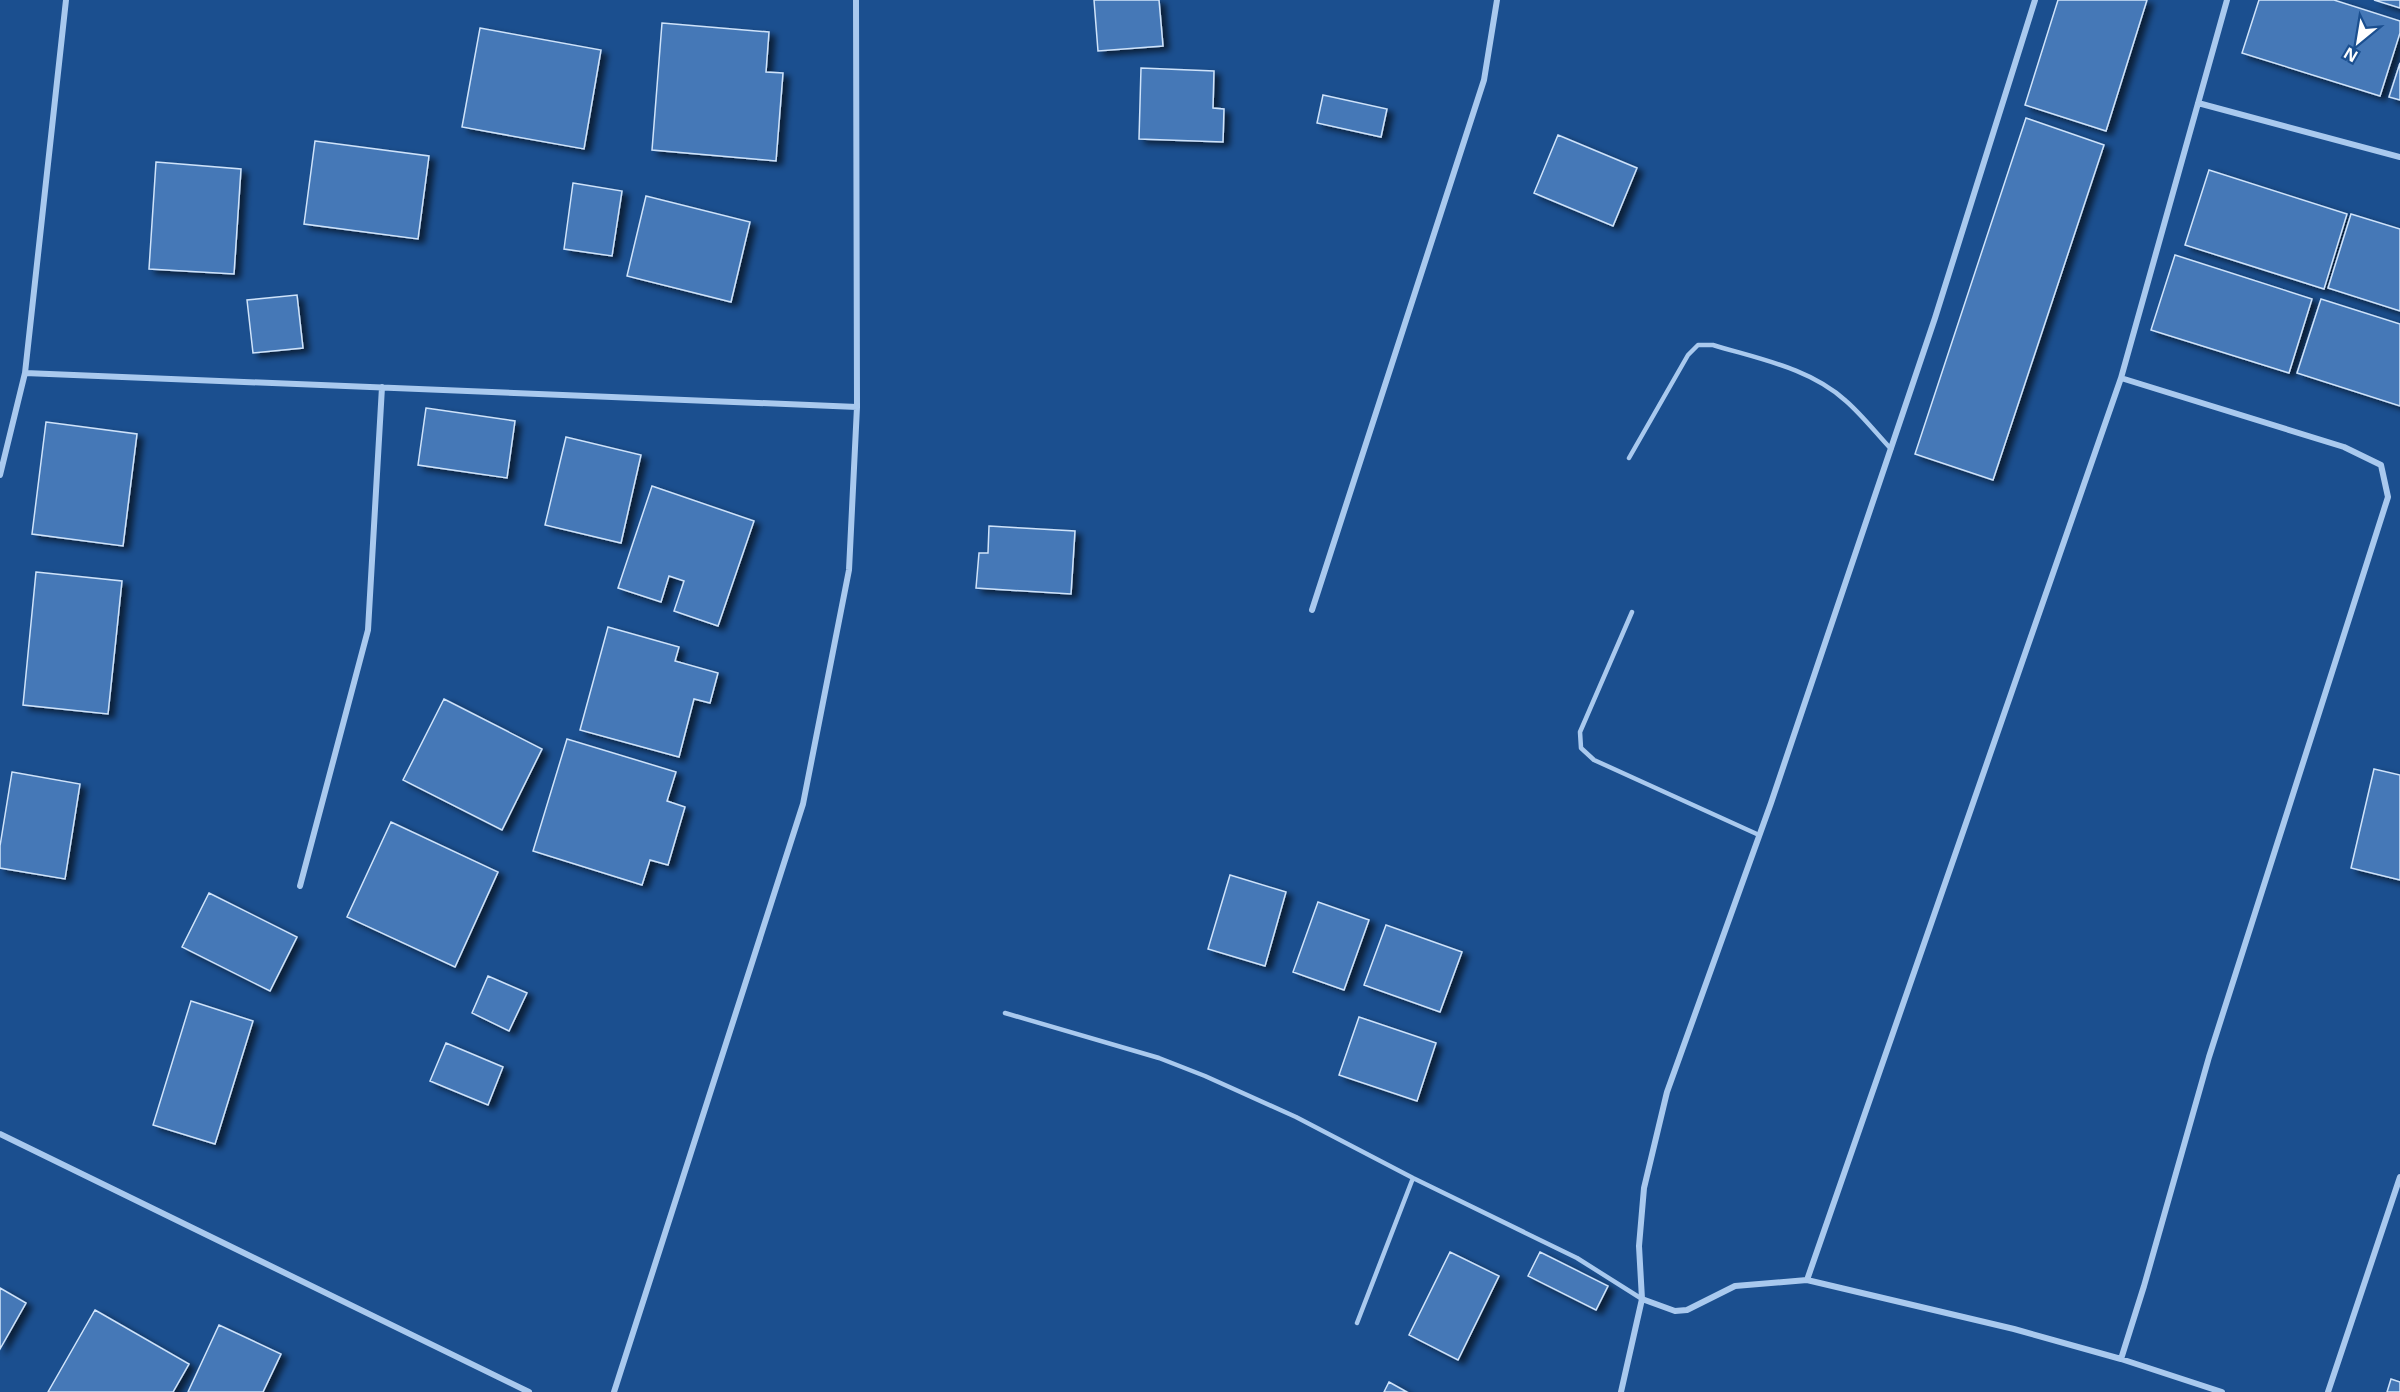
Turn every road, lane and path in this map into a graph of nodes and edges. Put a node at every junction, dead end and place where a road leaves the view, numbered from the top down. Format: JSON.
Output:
{"nodes":[{"id":1,"x":66,"y":0,"type":"edge"},
{"id":2,"x":856,"y":0,"type":"edge"},
{"id":3,"x":1497,"y":0,"type":"edge"},
{"id":4,"x":2035,"y":0,"type":"edge"},
{"id":5,"x":2227,"y":0,"type":"edge"},
{"id":6,"x":2198,"y":103,"type":"junction"},
{"id":7,"x":2400,"y":157,"type":"edge"},
{"id":8,"x":25,"y":373,"type":"junction"},
{"id":9,"x":2121,"y":378,"type":"junction"},
{"id":10,"x":382,"y":387,"type":"junction"},
{"id":11,"x":857,"y":407,"type":"junction"},
{"id":12,"x":1891,"y":449,"type":"junction"},
{"id":13,"x":1629,"y":458,"type":"dead end"},
{"id":14,"x":0,"y":475,"type":"edge"},
{"id":15,"x":1312,"y":610,"type":"dead end"},
{"id":16,"x":1632,"y":612,"type":"dead end"},
{"id":17,"x":1759,"y":835,"type":"junction"},
{"id":18,"x":300,"y":886,"type":"dead end"},
{"id":19,"x":1005,"y":1013,"type":"dead end"},
{"id":20,"x":0,"y":1134,"type":"edge"},
{"id":21,"x":2400,"y":1177,"type":"edge"},
{"id":22,"x":1413,"y":1178,"type":"junction"},
{"id":23,"x":1807,"y":1280,"type":"junction"},
{"id":24,"x":1642,"y":1299,"type":"junction"},
{"id":25,"x":1357,"y":1323,"type":"dead end"},
{"id":26,"x":2121,"y":1359,"type":"junction"},
{"id":27,"x":529,"y":1392,"type":"edge"},
{"id":28,"x":614,"y":1392,"type":"edge"},
{"id":29,"x":1621,"y":1392,"type":"edge"},
{"id":30,"x":2222,"y":1392,"type":"edge"},
{"id":31,"x":2328,"y":1392,"type":"edge"}],
"edges":[{"from":1,"to":8,"type":"street"},
{"from":2,"to":11,"type":"street"},
{"from":3,"to":15,"type":"street"},
{"from":4,"to":12,"type":"street"},
{"from":5,"to":6,"type":"street"},
{"from":6,"to":7,"type":"street"},
{"from":6,"to":9,"type":"street"},
{"from":8,"to":10,"type":"street"},
{"from":8,"to":14,"type":"street"},
{"from":9,"to":23,"type":"street"},
{"from":9,"to":26,"type":"street"},
{"from":10,"to":11,"type":"street"},
{"from":10,"to":18,"type":"street"},
{"from":11,"to":28,"type":"street"},
{"from":12,"to":13,"type":"lane"},
{"from":12,"to":17,"type":"street"},
{"from":16,"to":17,"type":"lane"},
{"from":17,"to":24,"type":"street"},
{"from":19,"to":22,"type":"lane"},
{"from":20,"to":27,"type":"street"},
{"from":21,"to":31,"type":"street"},
{"from":22,"to":24,"type":"lane"},
{"from":22,"to":25,"type":"lane"},
{"from":23,"to":24,"type":"street"},
{"from":23,"to":26,"type":"street"},
{"from":24,"to":29,"type":"street"},
{"from":26,"to":30,"type":"street"}]}
